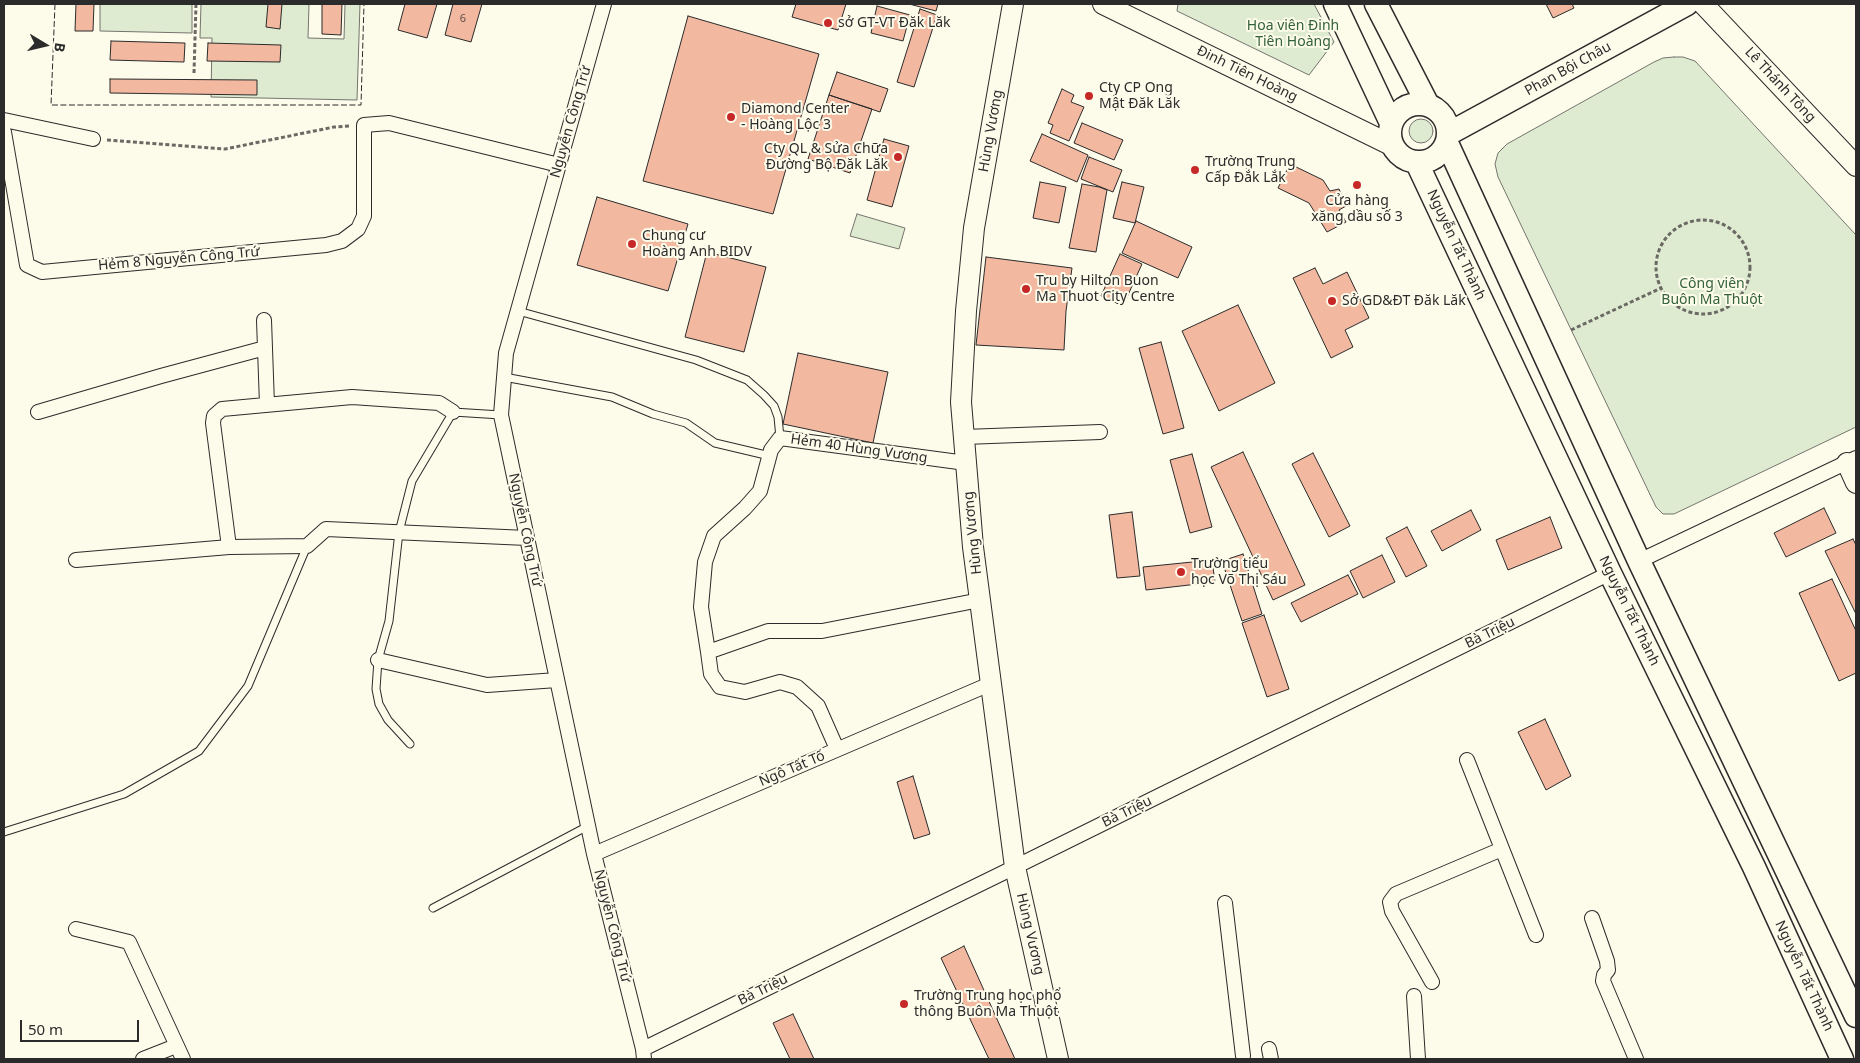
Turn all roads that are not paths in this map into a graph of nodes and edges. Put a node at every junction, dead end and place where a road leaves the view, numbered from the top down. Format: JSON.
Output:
{"nodes":[{"id":1,"x":604,"y":4,"type":"edge"},
{"id":2,"x":1013,"y":4,"type":"edge"},
{"id":3,"x":1103,"y":4,"type":"edge"},
{"id":4,"x":1335,"y":4,"type":"edge"},
{"id":5,"x":1376,"y":4,"type":"edge"},
{"id":6,"x":1687,"y":4,"type":"edge"},
{"id":7,"x":1703,"y":4,"type":"edge"},
{"id":8,"x":1428,"y":105,"type":"junction"},
{"id":9,"x":4,"y":120,"type":"edge"},
{"id":10,"x":1391,"y":123,"type":"junction"},
{"id":11,"x":4,"y":132,"type":"edge"},
{"id":12,"x":1447,"y":138,"type":"junction"},
{"id":13,"x":93,"y":139,"type":"road end"},
{"id":14,"x":1392,"y":145,"type":"junction"},
{"id":15,"x":1855,"y":161,"type":"edge"},
{"id":16,"x":1417,"y":163,"type":"junction"},
{"id":17,"x":559,"y":165,"type":"junction"},
{"id":18,"x":518,"y":311,"type":"junction"},
{"id":19,"x":264,"y":320,"type":"dead end"},
{"id":20,"x":265,"y":348,"type":"junction"},
{"id":21,"x":504,"y":376,"type":"junction"},
{"id":22,"x":267,"y":405,"type":"junction"},
{"id":23,"x":38,"y":412,"type":"dead end"},
{"id":24,"x":453,"y":412,"type":"junction"},
{"id":25,"x":501,"y":415,"type":"junction"},
{"id":26,"x":1100,"y":432,"type":"dead end"},
{"id":27,"x":964,"y":437,"type":"junction"},
{"id":28,"x":780,"y":438,"type":"junction"},
{"id":29,"x":770,"y":456,"type":"junction"},
{"id":30,"x":1852,"y":460,"type":"edge"},
{"id":31,"x":966,"y":463,"type":"junction"},
{"id":32,"x":1856,"y":483,"type":"edge"},
{"id":33,"x":399,"y":532,"type":"junction"},
{"id":34,"x":527,"y":538,"type":"junction"},
{"id":35,"x":307,"y":546,"type":"junction"},
{"id":36,"x":229,"y":547,"type":"junction"},
{"id":37,"x":76,"y":560,"type":"dead end"},
{"id":38,"x":1639,"y":561,"type":"junction"},
{"id":39,"x":1610,"y":574,"type":"junction"},
{"id":40,"x":980,"y":600,"type":"junction"},
{"id":41,"x":708,"y":652,"type":"junction"},
{"id":42,"x":378,"y":660,"type":"junction"},
{"id":43,"x":557,"y":680,"type":"junction"},
{"id":44,"x":990,"y":684,"type":"junction"},
{"id":45,"x":410,"y":744,"type":"dead end"},
{"id":46,"x":838,"y":749,"type":"junction"},
{"id":47,"x":1467,"y":760,"type":"dead end"},
{"id":48,"x":588,"y":826,"type":"junction"},
{"id":49,"x":4,"y":832,"type":"edge"},
{"id":50,"x":1502,"y":849,"type":"junction"},
{"id":51,"x":594,"y":854,"type":"junction"},
{"id":52,"x":1016,"y":867,"type":"junction"},
{"id":53,"x":1225,"y":903,"type":"dead end"},
{"id":54,"x":433,"y":908,"type":"dead end"},
{"id":55,"x":1592,"y":918,"type":"dead end"},
{"id":56,"x":76,"y":929,"type":"dead end"},
{"id":57,"x":1536,"y":935,"type":"dead end"},
{"id":58,"x":1432,"y":982,"type":"dead end"},
{"id":59,"x":1414,"y":996,"type":"dead end"},
{"id":60,"x":1856,"y":1016,"type":"edge"},
{"id":61,"x":176,"y":1046,"type":"junction"},
{"id":62,"x":643,"y":1054,"type":"edge"},
{"id":63,"x":1244,"y":1056,"type":"dead end"},
{"id":64,"x":143,"y":1059,"type":"edge"},
{"id":65,"x":183,"y":1059,"type":"edge"},
{"id":66,"x":1058,"y":1059,"type":"edge"},
{"id":67,"x":1418,"y":1059,"type":"edge"},
{"id":68,"x":1636,"y":1059,"type":"edge"},
{"id":69,"x":1842,"y":1059,"type":"edge"}],
"edges":[{"from":1,"to":17,"type":"street","name":"Nguyễn Công Trứ"},
{"from":2,"to":27,"type":"street","name":"Hùng Vương"},
{"from":3,"to":14,"type":"street","name":"Đinh Tiên Hoàng"},
{"from":4,"to":10,"type":"main road"},
{"from":5,"to":8,"type":"main road"},
{"from":6,"to":12,"type":"main road","name":"Phan Bội Châu"},
{"from":7,"to":15,"type":"street","name":"Lê Thánh Tông"},
{"from":8,"to":10,"type":"main road"},
{"from":8,"to":12,"type":"main road"},
{"from":9,"to":13,"type":"street"},
{"from":10,"to":14,"type":"main road"},
{"from":11,"to":17,"type":"street","name":"Hẻm 8 Nguyễn Công Trứ"},
{"from":12,"to":16,"type":"main road"},
{"from":12,"to":38,"type":"main road"},
{"from":14,"to":16,"type":"main road"},
{"from":16,"to":39,"type":"main road","name":"Nguyễn Tất Thành"},
{"from":17,"to":18,"type":"street","name":"Nguyễn Công Trứ"},
{"from":18,"to":21,"type":"street","name":"Nguyễn Công Trứ"},
{"from":18,"to":28,"type":"lane"},
{"from":19,"to":20,"type":"street"},
{"from":20,"to":22,"type":"street"},
{"from":20,"to":23,"type":"street"},
{"from":21,"to":25,"type":"street","name":"Nguyễn Công Trứ"},
{"from":21,"to":29,"type":"lane"},
{"from":22,"to":24,"type":"street"},
{"from":22,"to":36,"type":"street"},
{"from":24,"to":25,"type":"lane"},
{"from":24,"to":33,"type":"lane"},
{"from":25,"to":34,"type":"street","name":"Nguyễn Công Trứ"},
{"from":26,"to":27,"type":"street"},
{"from":27,"to":31,"type":"street","name":"Hùng Vương"},
{"from":28,"to":29,"type":"street","name":"Hẻm 40 Hùng Vương"},
{"from":28,"to":31,"type":"street","name":"Hẻm 40 Hùng Vương"},
{"from":29,"to":41,"type":"street","name":"Hẻm 40 Hùng Vương"},
{"from":30,"to":32,"type":"street"},
{"from":30,"to":38,"type":"street"},
{"from":31,"to":40,"type":"street","name":"Hùng Vương"},
{"from":33,"to":34,"type":"street"},
{"from":33,"to":35,"type":"street"},
{"from":33,"to":42,"type":"lane"},
{"from":34,"to":43,"type":"street","name":"Nguyễn Công Trứ"},
{"from":35,"to":36,"type":"street"},
{"from":35,"to":49,"type":"lane"},
{"from":36,"to":37,"type":"street"},
{"from":38,"to":39,"type":"main road"},
{"from":38,"to":60,"type":"main road"},
{"from":39,"to":52,"type":"street","name":"Bà Triệu"},
{"from":39,"to":69,"type":"main road","name":"Nguyễn Tất Thành"},
{"from":40,"to":41,"type":"street"},
{"from":40,"to":44,"type":"street","name":"Hùng Vương"},
{"from":41,"to":46,"type":"street","name":"Hẻm 40 Hùng Vương"},
{"from":42,"to":43,"type":"street"},
{"from":42,"to":45,"type":"lane"},
{"from":43,"to":48,"type":"street","name":"Nguyễn Công Trứ"},
{"from":44,"to":46,"type":"street","name":"Ngô Tất Tố"},
{"from":44,"to":52,"type":"street","name":"Hùng Vương"},
{"from":46,"to":51,"type":"street","name":"Ngô Tất Tố"},
{"from":47,"to":50,"type":"street"},
{"from":48,"to":51,"type":"street","name":"Nguyễn Công Trứ"},
{"from":48,"to":54,"type":"lane"},
{"from":50,"to":57,"type":"street"},
{"from":50,"to":58,"type":"street"},
{"from":51,"to":62,"type":"street","name":"Nguyễn Công Trứ"},
{"from":52,"to":62,"type":"street","name":"Bà Triệu"},
{"from":52,"to":66,"type":"street","name":"Hùng Vương"},
{"from":53,"to":63,"type":"street"},
{"from":55,"to":68,"type":"street"},
{"from":56,"to":61,"type":"street"},
{"from":59,"to":67,"type":"street"},
{"from":61,"to":64,"type":"street"},
{"from":61,"to":65,"type":"street"}]}
